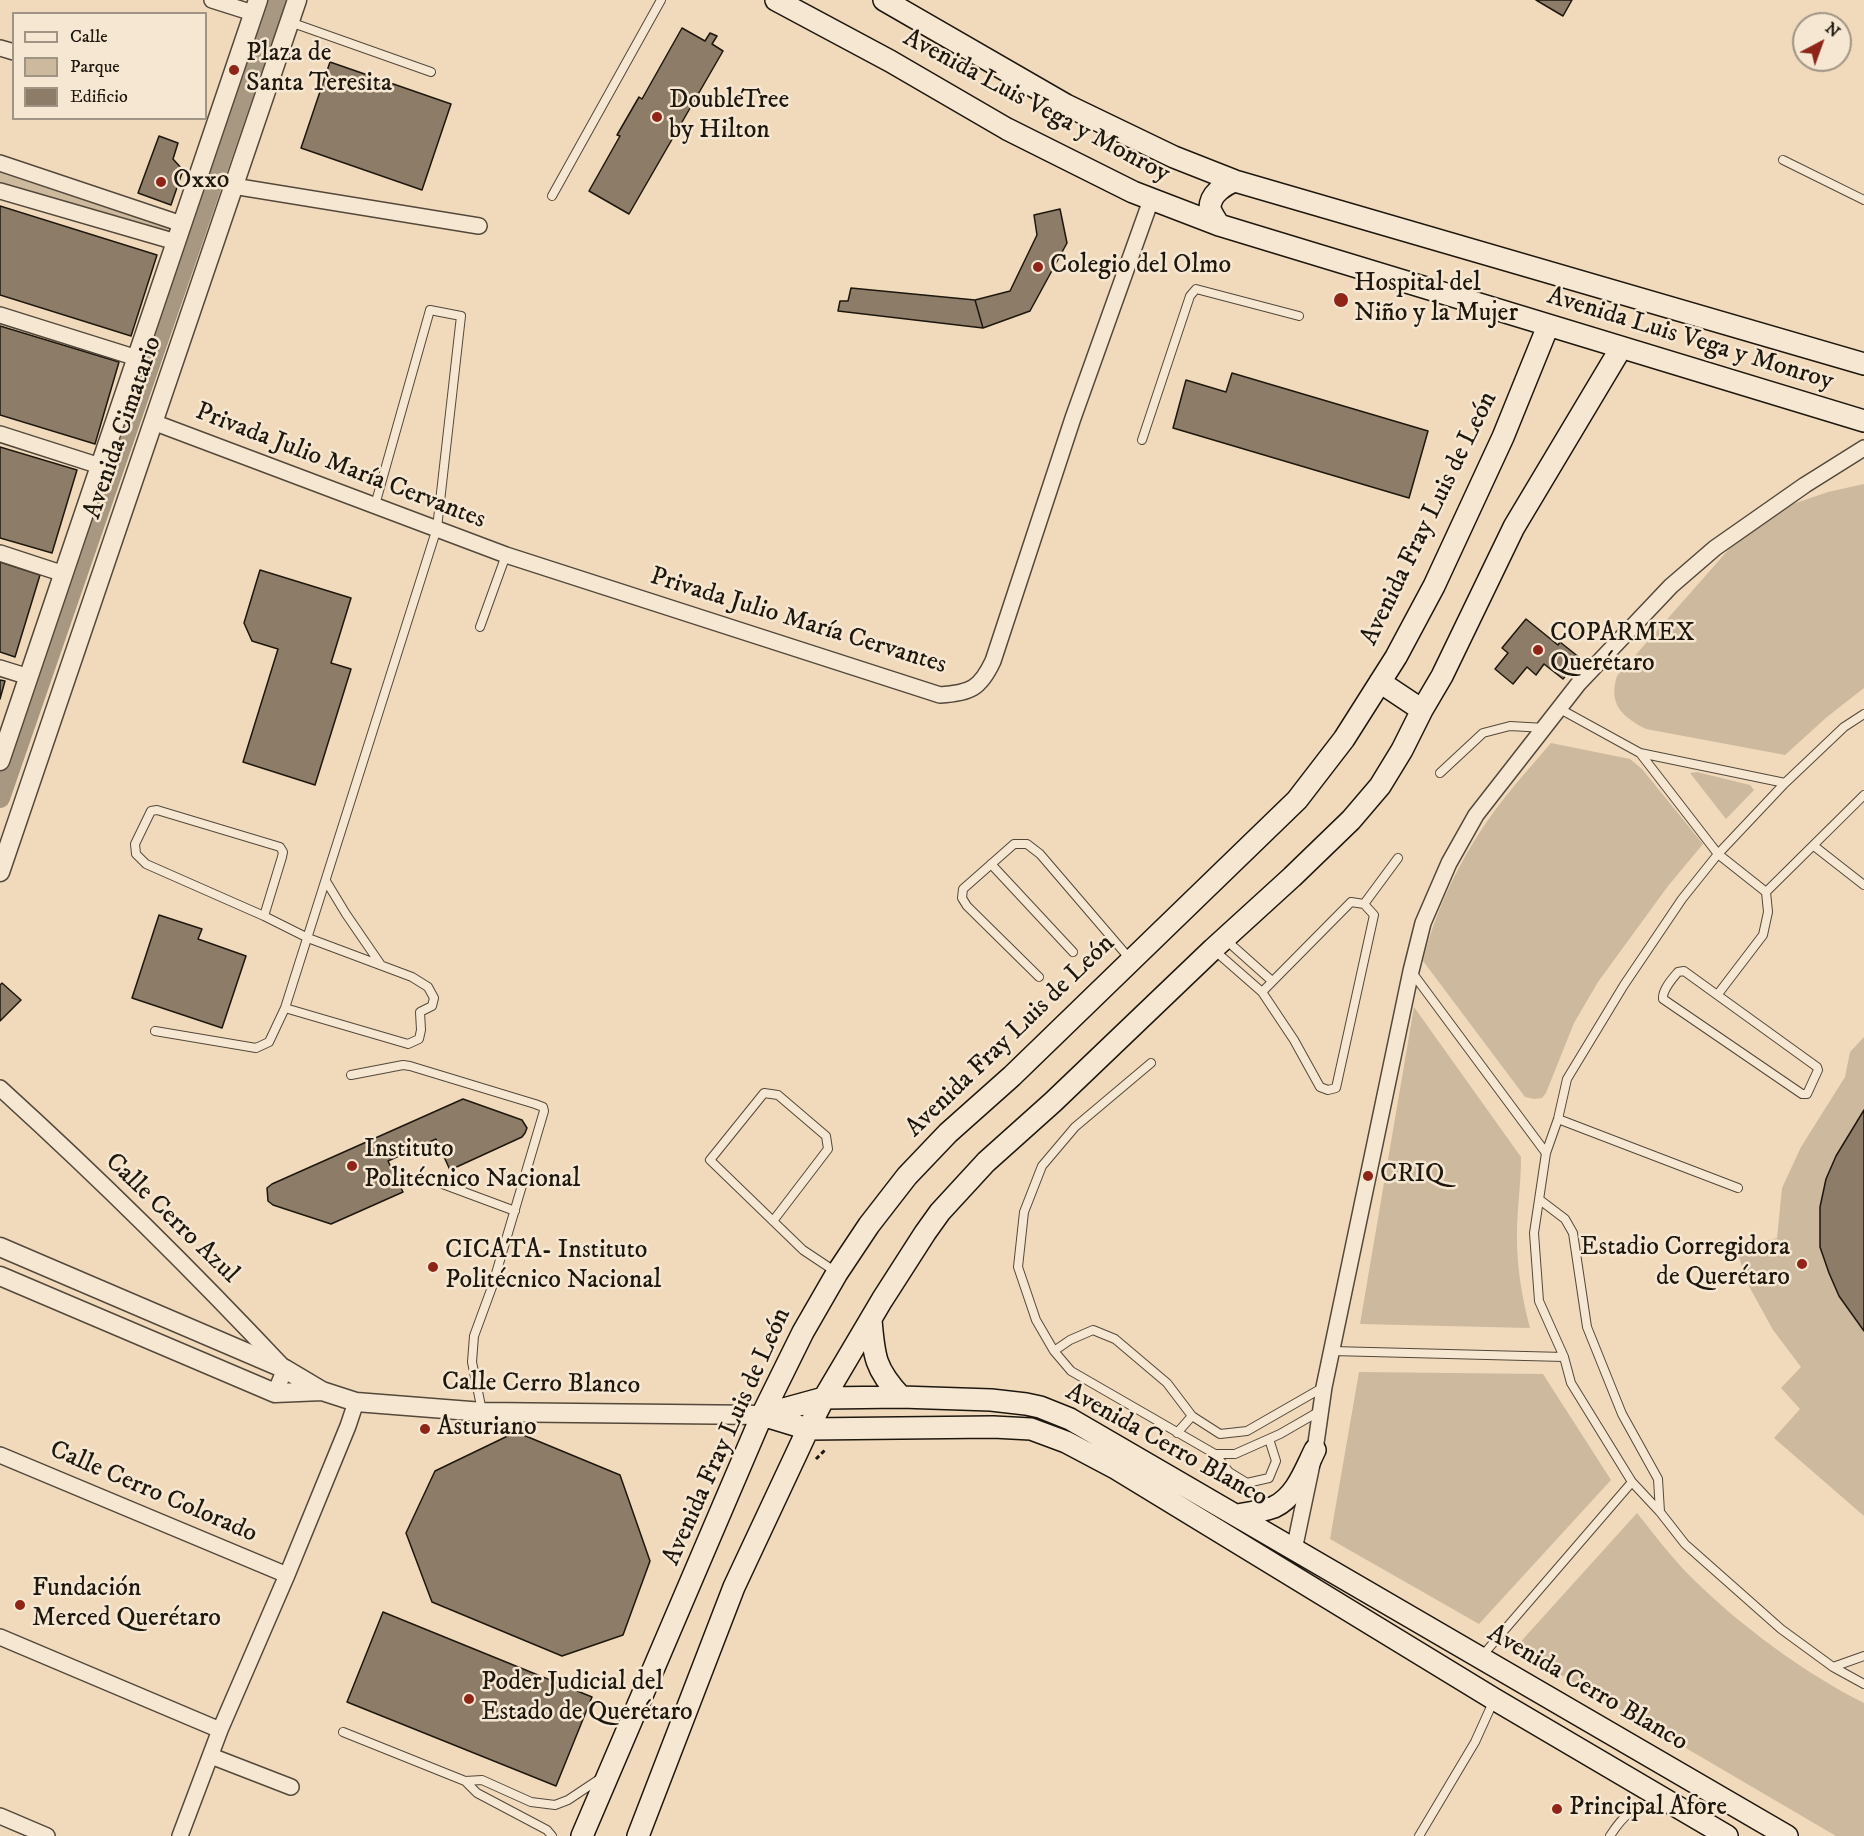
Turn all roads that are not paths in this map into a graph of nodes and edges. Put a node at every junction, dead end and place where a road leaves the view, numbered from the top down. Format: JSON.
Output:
{"nodes":[{"id":1,"x":212,"y":0,"type":"edge"},
{"id":2,"x":297,"y":0,"type":"edge"},
{"id":3,"x":661,"y":0,"type":"edge"},
{"id":4,"x":776,"y":0,"type":"edge"},
{"id":5,"x":884,"y":0,"type":"edge"},
{"id":6,"x":256,"y":7,"type":"edge"},
{"id":7,"x":290,"y":22,"type":"junction"},
{"id":8,"x":431,"y":72,"type":"dead end"},
{"id":9,"x":212,"y":114,"type":"edge"},
{"id":10,"x":1784,"y":160,"type":"dead end"},
{"id":11,"x":0,"y":163,"type":"edge"},
{"id":12,"x":1235,"y":181,"type":"junction"},
{"id":13,"x":233,"y":186,"type":"junction"},
{"id":14,"x":0,"y":191,"type":"edge"},
{"id":15,"x":552,"y":196,"type":"dead end"},
{"id":16,"x":1151,"y":200,"type":"junction"},
{"id":17,"x":1864,"y":200,"type":"edge"},
{"id":18,"x":182,"y":224,"type":"junction"},
{"id":19,"x":1219,"y":225,"type":"junction"},
{"id":20,"x":479,"y":226,"type":"dead end"},
{"id":21,"x":176,"y":242,"type":"junction"},
{"id":22,"x":0,"y":315,"type":"edge"},
{"id":23,"x":1299,"y":316,"type":"dead end"},
{"id":24,"x":1548,"y":326,"type":"junction"},
{"id":25,"x":1621,"y":348,"type":"junction"},
{"id":26,"x":137,"y":358,"type":"junction"},
{"id":27,"x":1864,"y":364,"type":"edge"},
{"id":28,"x":1864,"y":421,"type":"edge"},
{"id":29,"x":153,"y":422,"type":"junction"},
{"id":30,"x":0,"y":434,"type":"edge"},
{"id":31,"x":1142,"y":440,"type":"dead end"},
{"id":32,"x":1864,"y":448,"type":"edge"},
{"id":33,"x":100,"y":466,"type":"junction"},
{"id":34,"x":375,"y":506,"type":"junction"},
{"id":35,"x":437,"y":528,"type":"junction"},
{"id":36,"x":0,"y":553,"type":"edge"},
{"id":37,"x":506,"y":555,"type":"junction"},
{"id":38,"x":64,"y":574,"type":"junction"},
{"id":39,"x":480,"y":627,"type":"dead end"},
{"id":40,"x":0,"y":668,"type":"edge"},
{"id":41,"x":29,"y":677,"type":"junction"},
{"id":42,"x":1380,"y":682,"type":"junction"},
{"id":43,"x":1560,"y":709,"type":"junction"},
{"id":44,"x":1422,"y":710,"type":"junction"},
{"id":45,"x":1864,"y":714,"type":"edge"},
{"id":46,"x":1545,"y":728,"type":"junction"},
{"id":47,"x":1640,"y":753,"type":"junction"},
{"id":48,"x":0,"y":761,"type":"edge"},
{"id":49,"x":1440,"y":773,"type":"dead end"},
{"id":50,"x":1785,"y":783,"type":"junction"},
{"id":51,"x":1864,"y":795,"type":"edge"},
{"id":52,"x":1814,"y":846,"type":"junction"},
{"id":53,"x":1718,"y":854,"type":"junction"},
{"id":54,"x":1398,"y":858,"type":"dead end"},
{"id":55,"x":991,"y":864,"type":"junction"},
{"id":56,"x":0,"y":872,"type":"edge"},
{"id":57,"x":326,"y":881,"type":"junction"},
{"id":58,"x":1864,"y":885,"type":"edge"},
{"id":59,"x":1766,"y":892,"type":"junction"},
{"id":60,"x":1364,"y":904,"type":"junction"},
{"id":61,"x":264,"y":916,"type":"junction"},
{"id":62,"x":308,"y":938,"type":"junction"},
{"id":63,"x":1219,"y":944,"type":"junction"},
{"id":64,"x":1073,"y":952,"type":"dead end"},
{"id":65,"x":1131,"y":960,"type":"junction"},
{"id":66,"x":381,"y":965,"type":"junction"},
{"id":67,"x":1411,"y":971,"type":"junction"},
{"id":68,"x":1039,"y":977,"type":"dead end"},
{"id":69,"x":1272,"y":981,"type":"junction"},
{"id":70,"x":1262,"y":992,"type":"junction"},
{"id":71,"x":1718,"y":994,"type":"junction"},
{"id":72,"x":285,"y":1008,"type":"junction"},
{"id":73,"x":155,"y":1031,"type":"dead end"},
{"id":74,"x":1151,"y":1063,"type":"dead end"},
{"id":75,"x":351,"y":1075,"type":"dead end"},
{"id":76,"x":0,"y":1088,"type":"edge"},
{"id":77,"x":1557,"y":1119,"type":"junction"},
{"id":78,"x":1546,"y":1153,"type":"junction"},
{"id":79,"x":429,"y":1179,"type":"dead end"},
{"id":80,"x":1738,"y":1188,"type":"dead end"},
{"id":81,"x":1540,"y":1200,"type":"junction"},
{"id":82,"x":515,"y":1211,"type":"junction"},
{"id":83,"x":773,"y":1221,"type":"junction"},
{"id":84,"x":0,"y":1247,"type":"edge"},
{"id":85,"x":837,"y":1273,"type":"junction"},
{"id":86,"x":0,"y":1276,"type":"edge"},
{"id":87,"x":871,"y":1320,"type":"junction"},
{"id":88,"x":1332,"y":1350,"type":"junction"},
{"id":89,"x":1054,"y":1351,"type":"junction"},
{"id":90,"x":1564,"y":1357,"type":"junction"},
{"id":91,"x":285,"y":1369,"type":"junction"},
{"id":92,"x":1324,"y":1387,"type":"junction"},
{"id":93,"x":322,"y":1391,"type":"junction"},
{"id":94,"x":275,"y":1394,"type":"junction"},
{"id":95,"x":901,"y":1397,"type":"junction"},
{"id":96,"x":824,"y":1398,"type":"junction"},
{"id":97,"x":356,"y":1402,"type":"junction"},
{"id":98,"x":1321,"y":1410,"type":"junction"},
{"id":99,"x":483,"y":1412,"type":"junction"},
{"id":100,"x":762,"y":1415,"type":"junction"},
{"id":101,"x":1192,"y":1416,"type":"junction"},
{"id":102,"x":808,"y":1429,"type":"junction"},
{"id":103,"x":1177,"y":1433,"type":"junction"},
{"id":104,"x":1269,"y":1439,"type":"junction"},
{"id":105,"x":1314,"y":1450,"type":"junction"},
{"id":106,"x":1215,"y":1454,"type":"junction"},
{"id":107,"x":0,"y":1455,"type":"edge"},
{"id":108,"x":1632,"y":1482,"type":"junction"},
{"id":109,"x":1660,"y":1512,"type":"junction"},
{"id":110,"x":1237,"y":1515,"type":"junction"},
{"id":111,"x":1294,"y":1550,"type":"junction"},
{"id":112,"x":287,"y":1575,"type":"junction"},
{"id":113,"x":0,"y":1636,"type":"edge"},
{"id":114,"x":1864,"y":1656,"type":"edge"},
{"id":115,"x":1480,"y":1659,"type":"junction"},
{"id":116,"x":1833,"y":1667,"type":"junction"},
{"id":117,"x":1864,"y":1684,"type":"edge"},
{"id":118,"x":1494,"y":1699,"type":"junction"},
{"id":119,"x":220,"y":1730,"type":"junction"},
{"id":120,"x":343,"y":1732,"type":"dead end"},
{"id":121,"x":211,"y":1756,"type":"junction"},
{"id":122,"x":610,"y":1772,"type":"junction"},
{"id":123,"x":465,"y":1782,"type":"junction"},
{"id":124,"x":291,"y":1787,"type":"dead end"},
{"id":125,"x":1662,"y":1798,"type":"junction"},
{"id":126,"x":0,"y":1816,"type":"edge"},
{"id":127,"x":1705,"y":1829,"type":"edge"},
{"id":128,"x":47,"y":1836,"type":"edge"},
{"id":129,"x":180,"y":1836,"type":"edge"},
{"id":130,"x":552,"y":1836,"type":"edge"},
{"id":131,"x":582,"y":1836,"type":"edge"},
{"id":132,"x":638,"y":1836,"type":"edge"},
{"id":133,"x":1419,"y":1836,"type":"edge"},
{"id":134,"x":1611,"y":1836,"type":"edge"},
{"id":135,"x":1727,"y":1836,"type":"edge"},
{"id":136,"x":1787,"y":1836,"type":"edge"}],
"edges":[{"from":1,"to":6,"type":"street"},
{"from":2,"to":7,"type":"street","name":"Avenida Cimatario"},
{"from":3,"to":15,"type":"lane"},
{"from":4,"to":16,"type":"main road","name":"Avenida Luis Vega y Monroy"},
{"from":5,"to":12,"type":"main road","name":"Avenida Luis Vega y Monroy"},
{"from":6,"to":9,"type":"street","name":"Avenida Cimatario"},
{"from":7,"to":8,"type":"lane"},
{"from":7,"to":13,"type":"street","name":"Avenida Cimatario"},
{"from":9,"to":18,"type":"street","name":"Avenida Cimatario"},
{"from":10,"to":17,"type":"lane"},
{"from":11,"to":18,"type":"street"},
{"from":12,"to":19,"type":"main road"},
{"from":12,"to":27,"type":"main road","name":"Avenida Luis Vega y Monroy"},
{"from":13,"to":20,"type":"street"},
{"from":13,"to":29,"type":"street","name":"Avenida Cimatario"},
{"from":14,"to":21,"type":"street"},
{"from":16,"to":19,"type":"main road","name":"Avenida Luis Vega y Monroy"},
{"from":16,"to":37,"type":"street","name":"Privada Julio María Cervantes"},
{"from":18,"to":21,"type":"street","name":"Avenida Cimatario"},
{"from":19,"to":24,"type":"main road","name":"Avenida Luis Vega y Monroy"},
{"from":21,"to":26,"type":"street","name":"Avenida Cimatario"},
{"from":22,"to":26,"type":"street"},
{"from":23,"to":31,"type":"lane"},
{"from":24,"to":25,"type":"main road","name":"Avenida Luis Vega y Monroy"},
{"from":24,"to":42,"type":"main road","name":"Avenida Fray Luis de León"},
{"from":25,"to":28,"type":"main road","name":"Avenida Luis Vega y Monroy"},
{"from":25,"to":44,"type":"main road"},
{"from":26,"to":33,"type":"street","name":"Avenida Cimatario"},
{"from":29,"to":34,"type":"street","name":"Privada Julio María Cervantes"},
{"from":29,"to":56,"type":"street","name":"Avenida Cimatario"},
{"from":30,"to":33,"type":"street"},
{"from":32,"to":43,"type":"street"},
{"from":33,"to":38,"type":"street","name":"Avenida Cimatario"},
{"from":34,"to":35,"type":"street","name":"Privada Julio María Cervantes"},
{"from":34,"to":35,"type":"lane"},
{"from":35,"to":37,"type":"street","name":"Privada Julio María Cervantes"},
{"from":35,"to":57,"type":"lane"},
{"from":36,"to":38,"type":"street"},
{"from":37,"to":39,"type":"lane"},
{"from":38,"to":41,"type":"street","name":"Avenida Cimatario"},
{"from":40,"to":41,"type":"street"},
{"from":41,"to":48,"type":"street","name":"Avenida Cimatario"},
{"from":42,"to":44,"type":"main road"},
{"from":42,"to":65,"type":"main road","name":"Avenida Fray Luis de León"},
{"from":43,"to":46,"type":"street"},
{"from":43,"to":47,"type":"lane"},
{"from":44,"to":63,"type":"main road"},
{"from":45,"to":50,"type":"lane"},
{"from":46,"to":49,"type":"lane"},
{"from":46,"to":67,"type":"street"},
{"from":47,"to":50,"type":"lane"},
{"from":47,"to":53,"type":"lane"},
{"from":50,"to":53,"type":"lane"},
{"from":51,"to":52,"type":"lane"},
{"from":52,"to":58,"type":"lane"},
{"from":52,"to":59,"type":"lane"},
{"from":53,"to":59,"type":"lane"},
{"from":53,"to":77,"type":"lane"},
{"from":54,"to":60,"type":"lane"},
{"from":55,"to":64,"type":"lane"},
{"from":55,"to":65,"type":"lane"},
{"from":55,"to":68,"type":"lane"},
{"from":57,"to":62,"type":"lane"},
{"from":57,"to":66,"type":"lane"},
{"from":59,"to":71,"type":"lane"},
{"from":60,"to":69,"type":"lane"},
{"from":60,"to":70,"type":"lane"},
{"from":61,"to":61,"type":"lane"},
{"from":61,"to":62,"type":"lane"},
{"from":62,"to":66,"type":"lane"},
{"from":62,"to":72,"type":"lane"},
{"from":63,"to":69,"type":"lane"},
{"from":63,"to":70,"type":"lane"},
{"from":63,"to":87,"type":"main road"},
{"from":65,"to":85,"type":"main road","name":"Avenida Fray Luis de León"},
{"from":66,"to":72,"type":"lane"},
{"from":67,"to":78,"type":"lane"},
{"from":67,"to":88,"type":"street"},
{"from":69,"to":70,"type":"lane"},
{"from":71,"to":71,"type":"lane"},
{"from":72,"to":73,"type":"lane"},
{"from":74,"to":89,"type":"lane"},
{"from":75,"to":82,"type":"lane"},
{"from":76,"to":91,"type":"street","name":"Calle Cerro Azul"},
{"from":77,"to":78,"type":"lane"},
{"from":77,"to":80,"type":"lane"},
{"from":78,"to":81,"type":"lane"},
{"from":79,"to":82,"type":"lane"},
{"from":81,"to":90,"type":"lane"},
{"from":81,"to":109,"type":"lane"},
{"from":82,"to":99,"type":"lane"},
{"from":83,"to":83,"type":"lane"},
{"from":83,"to":85,"type":"lane"},
{"from":84,"to":91,"type":"street","name":"Calle Cerro Blanco"},
{"from":85,"to":100,"type":"main road","name":"Avenida Fray Luis de León"},
{"from":86,"to":94,"type":"street","name":"Calle Cerro Blanco"},
{"from":87,"to":95,"type":"main road"},
{"from":87,"to":96,"type":"main road"},
{"from":88,"to":90,"type":"lane"},
{"from":88,"to":92,"type":"street"},
{"from":89,"to":101,"type":"lane"},
{"from":89,"to":103,"type":"lane"},
{"from":90,"to":108,"type":"lane"},
{"from":91,"to":93,"type":"street","name":"Calle Cerro Blanco"},
{"from":91,"to":94,"type":"street"},
{"from":92,"to":98,"type":"street"},
{"from":92,"to":101,"type":"lane"},
{"from":93,"to":94,"type":"street","name":"Calle Cerro Blanco"},
{"from":93,"to":97,"type":"street","name":"Calle Cerro Blanco"},
{"from":95,"to":96,"type":"main road","name":"Avenida Cerro Blanco"},
{"from":95,"to":110,"type":"main road","name":"Avenida Cerro Blanco"},
{"from":96,"to":100,"type":"main road","name":"Avenida Cerro Blanco"},
{"from":96,"to":102,"type":"main road"},
{"from":97,"to":99,"type":"street","name":"Calle Cerro Blanco"},
{"from":97,"to":112,"type":"street"},
{"from":98,"to":104,"type":"lane"},
{"from":98,"to":105,"type":"street"},
{"from":99,"to":100,"type":"street","name":"Calle Cerro Blanco"},
{"from":100,"to":102,"type":"main road","name":"Avenida Cerro Blanco"},
{"from":100,"to":122,"type":"main road","name":"Avenida Fray Luis de León"},
{"from":101,"to":103,"type":"lane"},
{"from":102,"to":118,"type":"main road","name":"Avenida Cerro Blanco"},
{"from":102,"to":132,"type":"main road"},
{"from":103,"to":106,"type":"lane"},
{"from":104,"to":106,"type":"lane"},
{"from":104,"to":106,"type":"lane"},
{"from":105,"to":110,"type":"main road"},
{"from":105,"to":111,"type":"street"},
{"from":107,"to":112,"type":"street","name":"Calle Cerro Colorado"},
{"from":108,"to":109,"type":"lane"},
{"from":108,"to":115,"type":"lane"},
{"from":109,"to":116,"type":"lane"},
{"from":110,"to":111,"type":"main road","name":"Avenida Cerro Blanco"},
{"from":111,"to":115,"type":"main road","name":"Avenida Cerro Blanco"},
{"from":112,"to":119,"type":"street"},
{"from":113,"to":119,"type":"street"},
{"from":114,"to":116,"type":"lane"},
{"from":115,"to":136,"type":"main road","name":"Avenida Cerro Blanco"},
{"from":116,"to":117,"type":"lane"},
{"from":118,"to":125,"type":"main road","name":"Avenida Cerro Blanco"},
{"from":118,"to":133,"type":"lane"},
{"from":119,"to":121,"type":"street"},
{"from":120,"to":123,"type":"lane"},
{"from":121,"to":124,"type":"street"},
{"from":121,"to":129,"type":"street"},
{"from":122,"to":123,"type":"lane"},
{"from":122,"to":131,"type":"main road","name":"Avenida Fray Luis de León"},
{"from":123,"to":130,"type":"lane"},
{"from":125,"to":127,"type":"main road","name":"Avenida Cerro Blanco"},
{"from":125,"to":134,"type":"lane"},
{"from":126,"to":128,"type":"street"},
{"from":127,"to":135,"type":"main road","name":"Avenida Cerro Blanco"}]}
